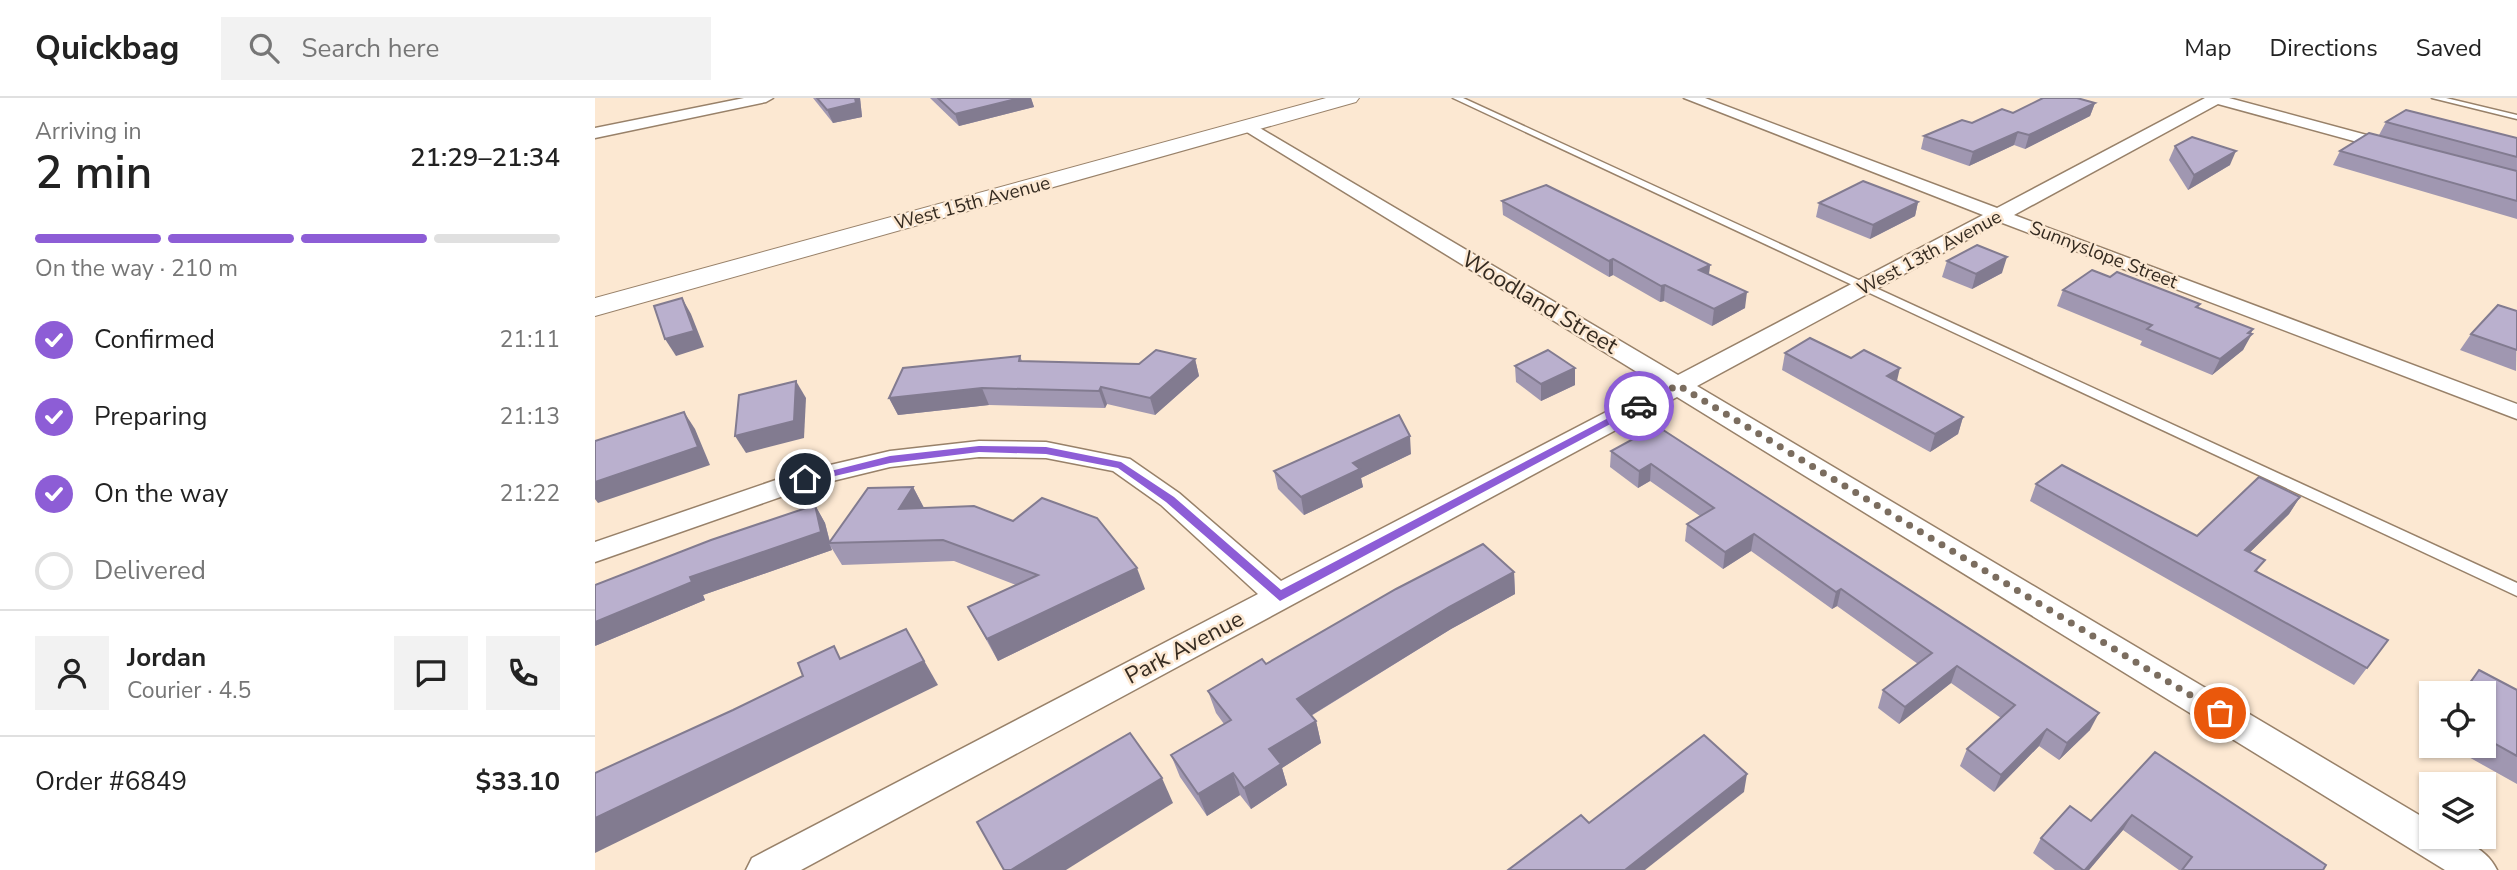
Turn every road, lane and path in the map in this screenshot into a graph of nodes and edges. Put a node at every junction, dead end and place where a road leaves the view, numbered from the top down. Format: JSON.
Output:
{"nodes":[{"id":1,"x":766,"y":98,"type":"edge"},
{"id":2,"x":1349,"y":98,"type":"edge"},
{"id":3,"x":1457,"y":98,"type":"edge"},
{"id":4,"x":1691,"y":98,"type":"edge"},
{"id":5,"x":2436,"y":98,"type":"edge"},
{"id":6,"x":2215,"y":99,"type":"edge"},
{"id":7,"x":2514,"y":117,"type":"dead end"},
{"id":8,"x":1248,"y":126,"type":"junction"},
{"id":9,"x":595,"y":133,"type":"edge"},
{"id":10,"x":2413,"y":152,"type":"edge"},
{"id":11,"x":2000,"y":215,"type":"junction"},
{"id":12,"x":1865,"y":286,"type":"junction"},
{"id":13,"x":595,"y":307,"type":"edge"},
{"id":14,"x":1678,"y":385,"type":"junction"},
{"id":15,"x":2517,"y":412,"type":"edge"},
{"id":16,"x":595,"y":552,"type":"edge"},
{"id":17,"x":2517,"y":590,"type":"edge"},
{"id":18,"x":1280,"y":597,"type":"junction"},
{"id":19,"x":765,"y":870,"type":"edge"},
{"id":20,"x":2478,"y":870,"type":"edge"}],
"edges":[{"from":1,"to":9,"type":"street"},
{"from":2,"to":8,"type":"street","name":"West 15th Avenue"},
{"from":3,"to":12,"type":"lane"},
{"from":4,"to":11,"type":"street","name":"Sunnyslope Street"},
{"from":5,"to":7,"type":"lane"},
{"from":6,"to":10,"type":"street"},
{"from":6,"to":11,"type":"street","name":"West 13th Avenue"},
{"from":8,"to":13,"type":"street","name":"West 15th Avenue"},
{"from":8,"to":14,"type":"street","name":"Woodland Street"},
{"from":11,"to":12,"type":"street","name":"West 13th Avenue"},
{"from":11,"to":15,"type":"street","name":"Sunnyslope Street"},
{"from":12,"to":14,"type":"street","name":"West 13th Avenue"},
{"from":12,"to":17,"type":"lane"},
{"from":14,"to":18,"type":"street","name":"Park Avenue"},
{"from":14,"to":20,"type":"street","name":"Woodland Street"},
{"from":16,"to":18,"type":"street"},
{"from":18,"to":19,"type":"street","name":"Park Avenue"}]}
